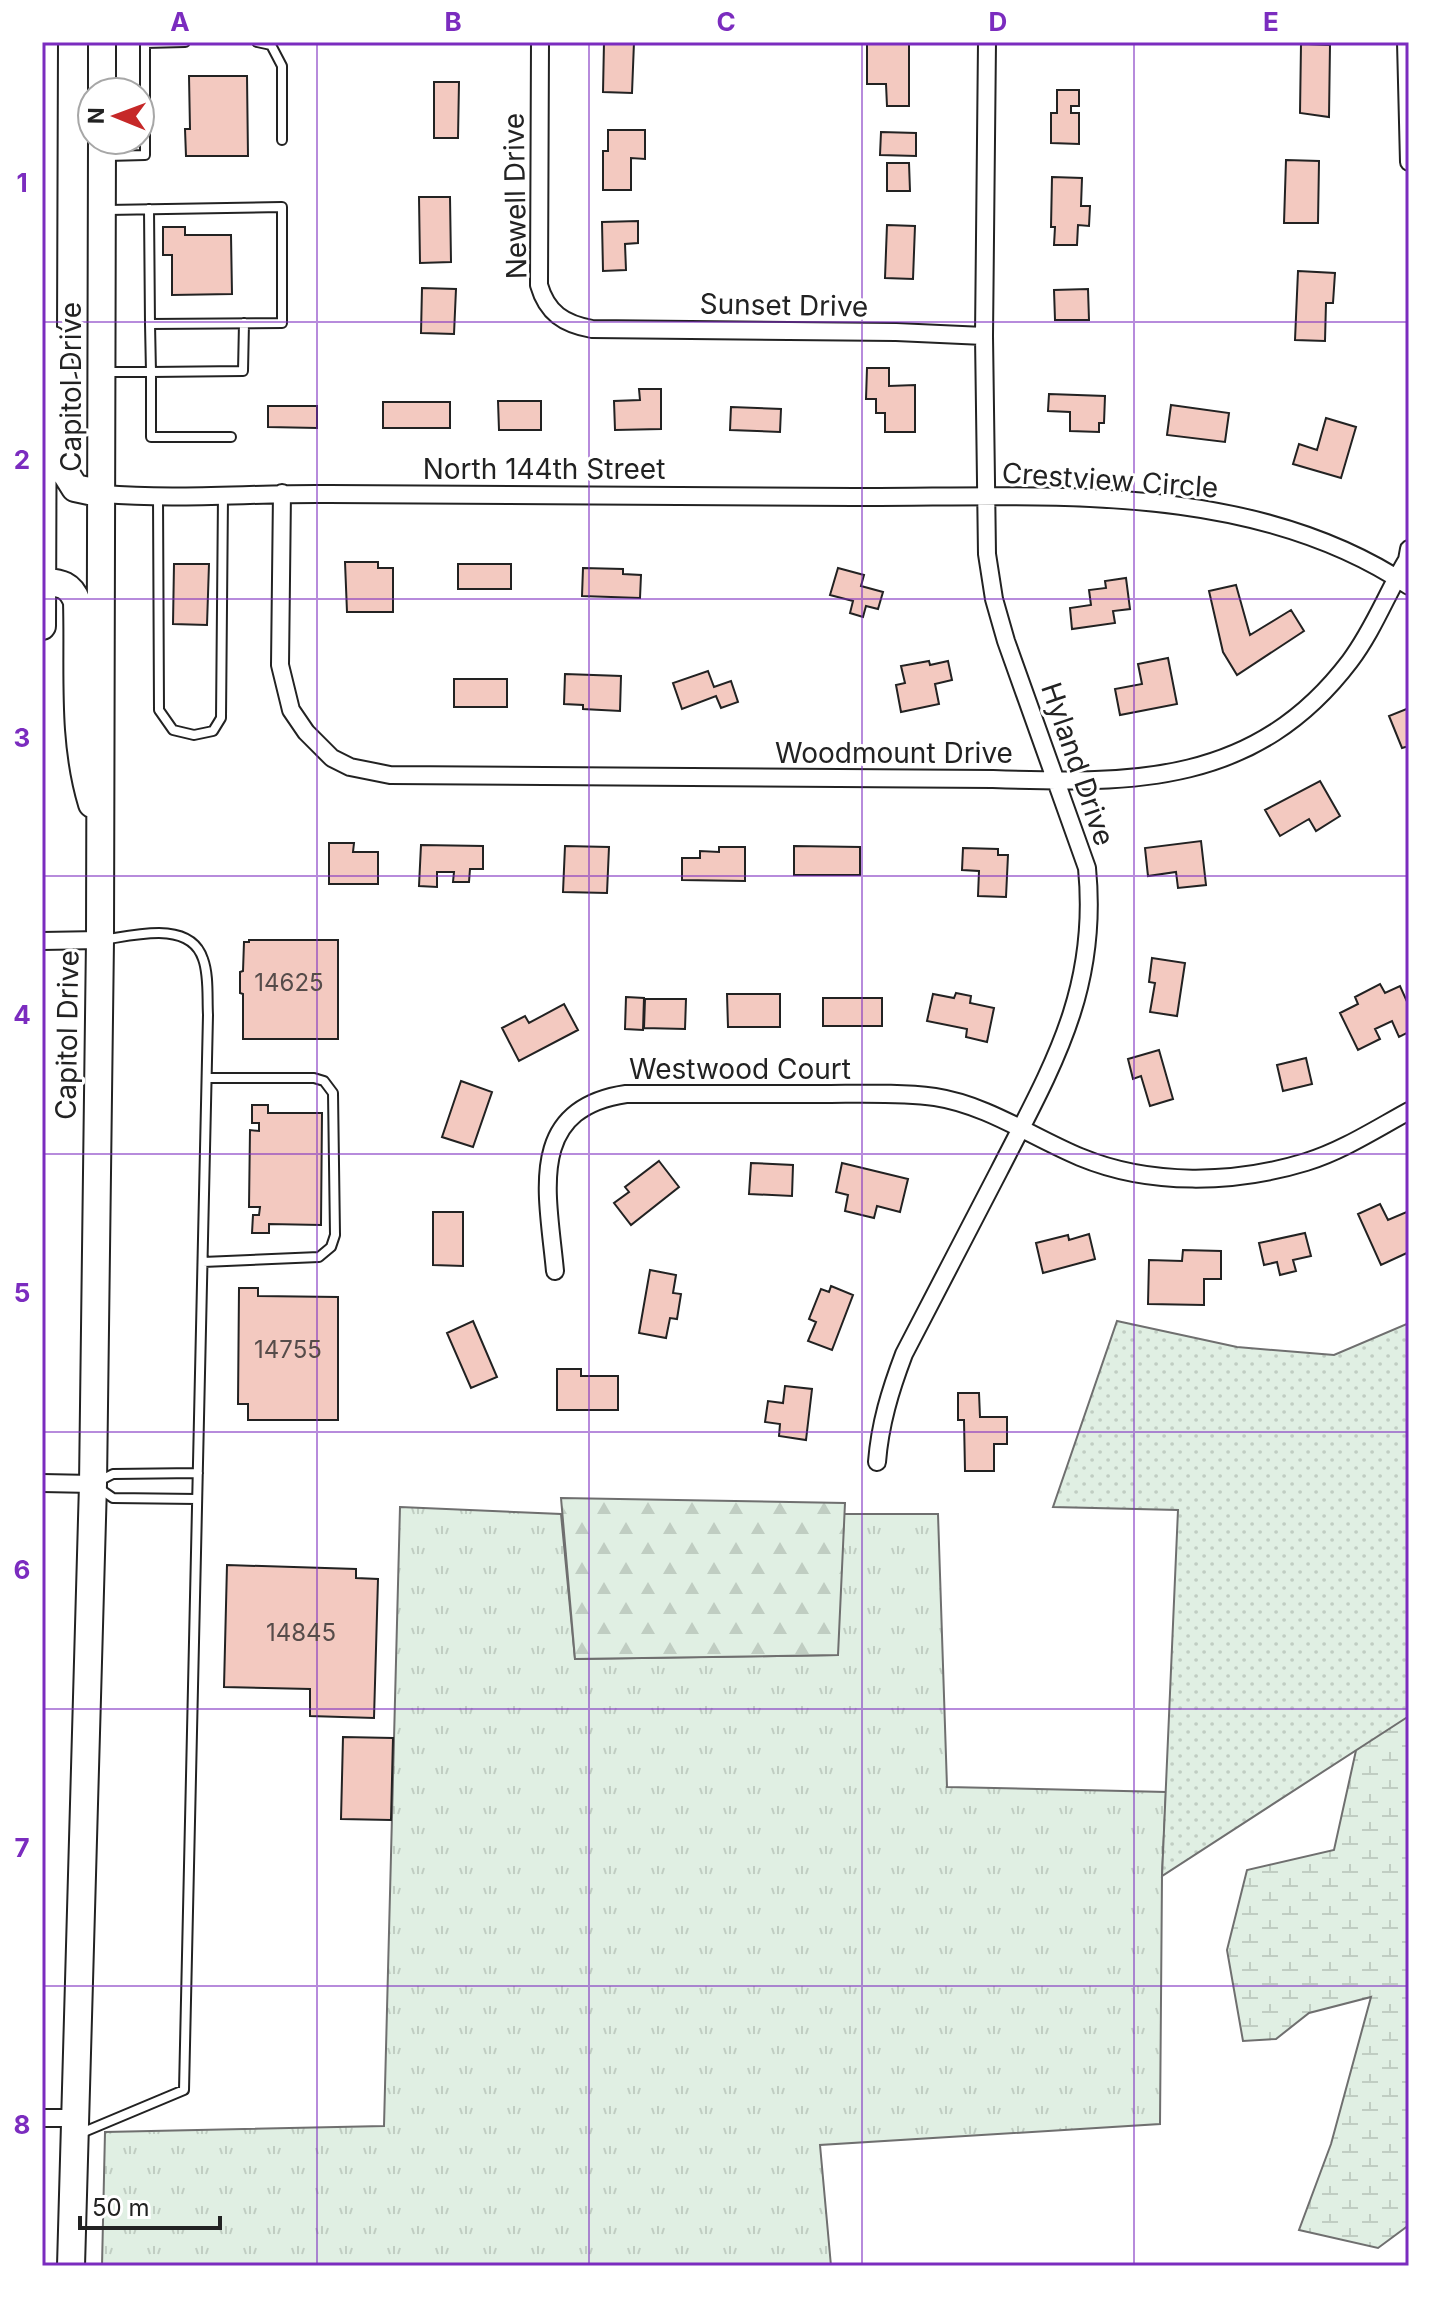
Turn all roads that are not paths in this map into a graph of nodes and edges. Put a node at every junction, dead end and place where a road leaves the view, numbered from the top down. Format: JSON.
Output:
{"nodes":[{"id":1,"x":44,"y":42,"type":"edge"},
{"id":2,"x":102,"y":42,"type":"edge"},
{"id":3,"x":145,"y":42,"type":"edge"},
{"id":4,"x":185,"y":42,"type":"edge"},
{"id":5,"x":257,"y":42,"type":"edge"},
{"id":6,"x":540,"y":42,"type":"edge"},
{"id":7,"x":987,"y":42,"type":"edge"},
{"id":8,"x":1406,"y":42,"type":"edge"},
{"id":9,"x":102,"y":76,"type":"edge"},
{"id":10,"x":145,"y":76,"type":"edge"},
{"id":11,"x":282,"y":140,"type":"dead end"},
{"id":12,"x":102,"y":156,"type":"edge"},
{"id":13,"x":1409,"y":162,"type":"edge"},
{"id":14,"x":149,"y":209,"type":"junction"},
{"id":15,"x":103,"y":210,"type":"junction"},
{"id":16,"x":43,"y":301,"type":"edge"},
{"id":17,"x":244,"y":323,"type":"junction"},
{"id":18,"x":150,"y":324,"type":"junction"},
{"id":19,"x":583,"y":327,"type":"joint"},
{"id":20,"x":984,"y":336,"type":"junction"},
{"id":21,"x":102,"y":372,"type":"junction"},
{"id":22,"x":151,"y":372,"type":"junction"},
{"id":23,"x":231,"y":437,"type":"dead end"},
{"id":24,"x":282,"y":493,"type":"junction"},
{"id":25,"x":103,"y":494,"type":"junction"},
{"id":26,"x":223,"y":494,"type":"junction"},
{"id":27,"x":158,"y":495,"type":"junction"},
{"id":28,"x":984,"y":498,"type":"junction"},
{"id":29,"x":1409,"y":549,"type":"edge"},
{"id":30,"x":42,"y":581,"type":"edge"},
{"id":31,"x":1403,"y":582,"type":"edge"},
{"id":32,"x":42,"y":626,"type":"edge"},
{"id":33,"x":1056,"y":781,"type":"junction"},
{"id":34,"x":101,"y":830,"type":"junction"},
{"id":35,"x":100,"y":940,"type":"junction"},
{"id":36,"x":42,"y":941,"type":"edge"},
{"id":37,"x":207,"y":1078,"type":"junction"},
{"id":38,"x":1409,"y":1111,"type":"edge"},
{"id":39,"x":1020,"y":1129,"type":"junction"},
{"id":40,"x":203,"y":1262,"type":"junction"},
{"id":41,"x":555,"y":1271,"type":"dead end"},
{"id":42,"x":877,"y":1462,"type":"dead end"},
{"id":43,"x":198,"y":1473,"type":"junction"},
{"id":44,"x":42,"y":1483,"type":"edge"},
{"id":45,"x":93,"y":1484,"type":"junction"},
{"id":46,"x":197,"y":1499,"type":"junction"},
{"id":47,"x":42,"y":2118,"type":"edge"},
{"id":48,"x":75,"y":2127,"type":"junction"},
{"id":49,"x":71,"y":2266,"type":"edge"}],
"edges":[{"from":1,"to":16,"type":"main road","name":"Capitol Drive"},
{"from":2,"to":9,"type":"main road"},
{"from":3,"to":4,"type":"lane"},
{"from":3,"to":10,"type":"lane"},
{"from":5,"to":11,"type":"lane"},
{"from":6,"to":19,"type":"street","name":"Newell Drive"},
{"from":7,"to":20,"type":"street","name":"Hyland Drive"},
{"from":8,"to":13,"type":"street"},
{"from":12,"to":15,"type":"main road","name":"Capitol Drive"},
{"from":14,"to":15,"type":"lane"},
{"from":14,"to":17,"type":"lane"},
{"from":14,"to":18,"type":"lane"},
{"from":15,"to":21,"type":"main road","name":"Capitol Drive"},
{"from":16,"to":25,"type":"main road"},
{"from":16,"to":30,"type":"main road","name":"Capitol Drive"},
{"from":17,"to":18,"type":"lane"},
{"from":17,"to":22,"type":"lane"},
{"from":18,"to":22,"type":"lane"},
{"from":19,"to":20,"type":"street","name":"Sunset Drive"},
{"from":20,"to":28,"type":"street","name":"Hyland Drive"},
{"from":21,"to":22,"type":"lane"},
{"from":21,"to":25,"type":"main road","name":"Capitol Drive"},
{"from":22,"to":23,"type":"lane"},
{"from":24,"to":26,"type":"street","name":"North 144th Street"},
{"from":24,"to":28,"type":"street","name":"North 144th Street"},
{"from":24,"to":33,"type":"street","name":"Woodmount Drive"},
{"from":25,"to":27,"type":"street","name":"North 144th Street"},
{"from":25,"to":34,"type":"main road","name":"Capitol Drive"},
{"from":26,"to":27,"type":"street","name":"North 144th Street"},
{"from":26,"to":27,"type":"lane"},
{"from":28,"to":31,"type":"street","name":"Crestview Circle"},
{"from":28,"to":33,"type":"street","name":"Hyland Drive"},
{"from":29,"to":31,"type":"street","name":"Woodmount Drive"},
{"from":30,"to":32,"type":"main road","name":"Capitol Drive"},
{"from":30,"to":34,"type":"main road"},
{"from":31,"to":33,"type":"street","name":"Woodmount Drive"},
{"from":33,"to":39,"type":"street","name":"Hyland Drive"},
{"from":34,"to":35,"type":"main road","name":"Capitol Drive"},
{"from":35,"to":36,"type":"street"},
{"from":35,"to":37,"type":"lane"},
{"from":35,"to":45,"type":"main road","name":"Capitol Drive"},
{"from":37,"to":40,"type":"lane"},
{"from":37,"to":40,"type":"lane"},
{"from":38,"to":39,"type":"street","name":"Westwood Court"},
{"from":39,"to":41,"type":"street","name":"Westwood Court"},
{"from":39,"to":42,"type":"street","name":"Hyland Drive"},
{"from":40,"to":43,"type":"lane"},
{"from":43,"to":45,"type":"lane"},
{"from":43,"to":46,"type":"lane"},
{"from":44,"to":45,"type":"street"},
{"from":45,"to":46,"type":"lane"},
{"from":45,"to":48,"type":"main road","name":"Capitol Drive"},
{"from":46,"to":48,"type":"lane"},
{"from":47,"to":48,"type":"street"},
{"from":48,"to":49,"type":"main road","name":"Capitol Drive"}]}
